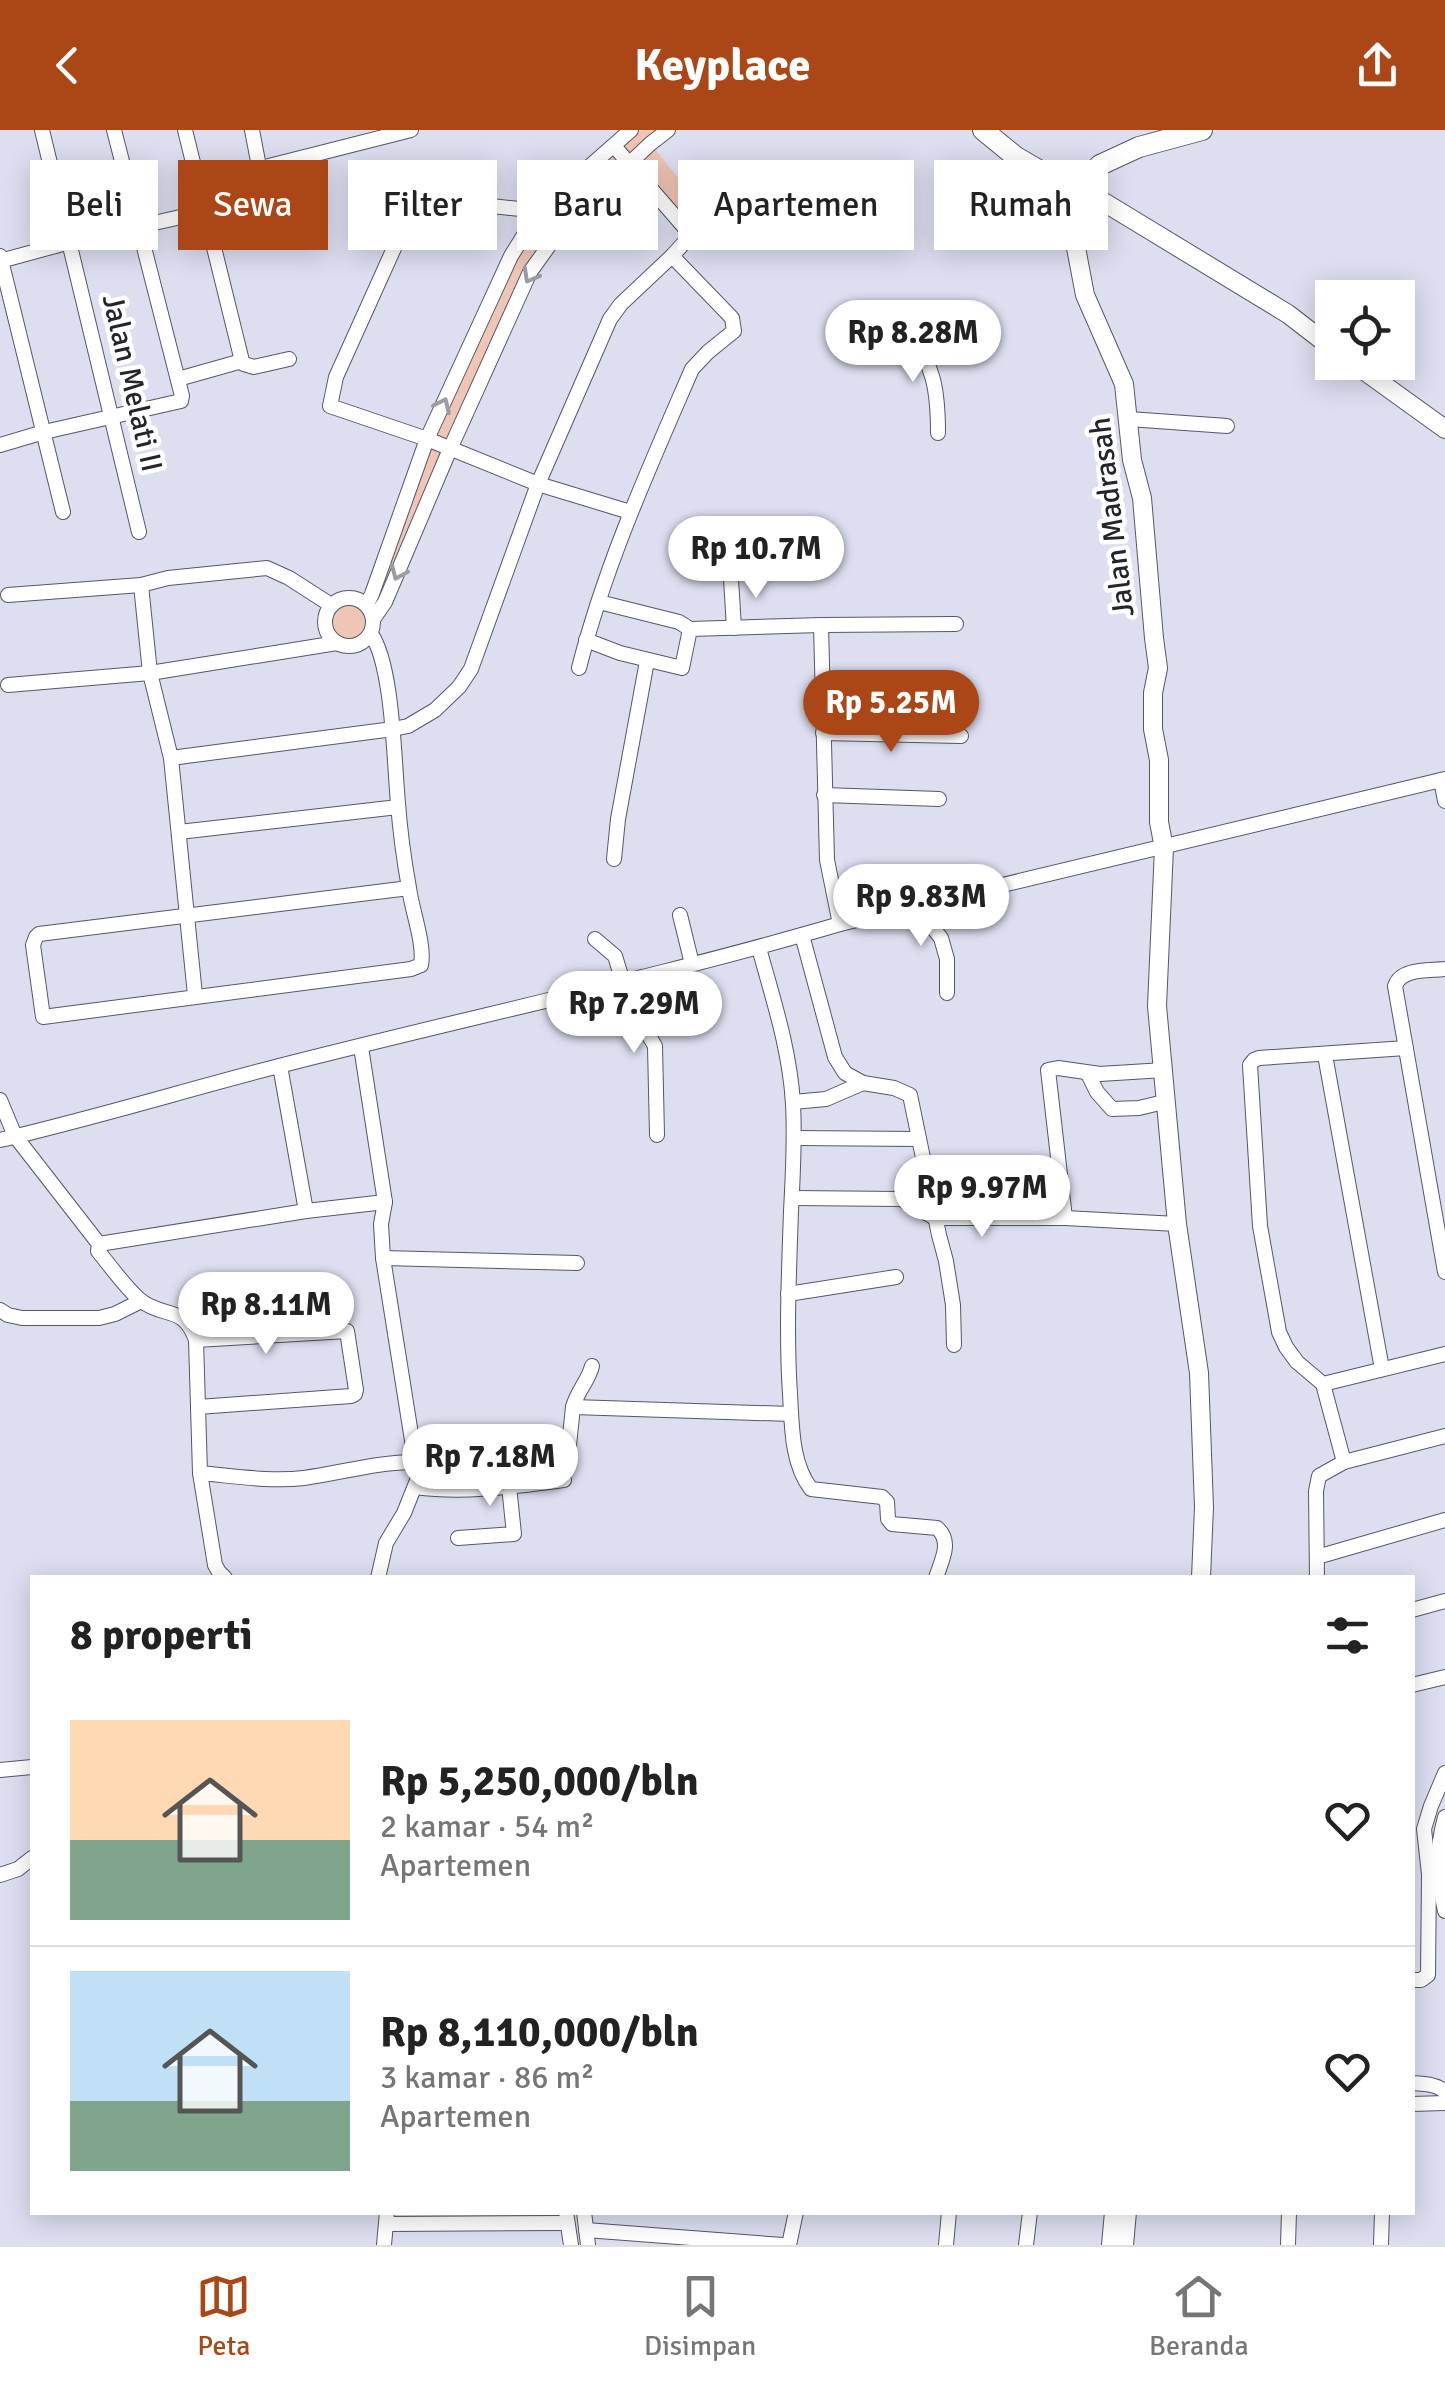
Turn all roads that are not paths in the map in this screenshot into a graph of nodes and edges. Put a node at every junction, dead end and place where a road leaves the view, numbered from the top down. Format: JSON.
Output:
{"nodes":[{"id":1,"x":42,"y":130,"type":"edge"},
{"id":2,"x":114,"y":130,"type":"edge"},
{"id":3,"x":185,"y":130,"type":"edge"},
{"id":4,"x":252,"y":130,"type":"edge"},
{"id":5,"x":411,"y":130,"type":"edge"},
{"id":6,"x":632,"y":130,"type":"edge"},
{"id":7,"x":668,"y":130,"type":"edge"},
{"id":8,"x":983,"y":130,"type":"edge"},
{"id":9,"x":1202,"y":130,"type":"edge"},
{"id":10,"x":614,"y":146,"type":"junction"},
{"id":11,"x":50,"y":160,"type":"edge"},
{"id":12,"x":122,"y":160,"type":"edge"},
{"id":13,"x":192,"y":160,"type":"edge"},
{"id":14,"x":259,"y":160,"type":"edge"},
{"id":15,"x":293,"y":160,"type":"edge"},
{"id":16,"x":597,"y":160,"type":"edge"},
{"id":17,"x":626,"y":160,"type":"edge"},
{"id":18,"x":634,"y":160,"type":"edge"},
{"id":19,"x":1021,"y":160,"type":"edge"},
{"id":20,"x":1108,"y":161,"type":"edge"},
{"id":21,"x":658,"y":197,"type":"edge"},
{"id":22,"x":1108,"y":205,"type":"edge"},
{"id":23,"x":517,"y":208,"type":"edge"},
{"id":24,"x":678,"y":221,"type":"edge"},
{"id":25,"x":517,"y":247,"type":"edge"},
{"id":26,"x":678,"y":249,"type":"edge"},
{"id":27,"x":37,"y":250,"type":"edge"},
{"id":28,"x":72,"y":250,"type":"edge"},
{"id":29,"x":145,"y":250,"type":"edge"},
{"id":30,"x":214,"y":250,"type":"edge"},
{"id":31,"x":546,"y":250,"type":"edge"},
{"id":32,"x":1076,"y":250,"type":"edge"},
{"id":33,"x":672,"y":256,"type":"junction"},
{"id":34,"x":0,"y":259,"type":"edge"},
{"id":35,"x":907,"y":330,"type":"dead end"},
{"id":36,"x":1315,"y":335,"type":"edge"},
{"id":37,"x":289,"y":359,"type":"dead end"},
{"id":38,"x":242,"y":361,"type":"junction"},
{"id":39,"x":178,"y":379,"type":"junction"},
{"id":40,"x":1377,"y":380,"type":"edge"},
{"id":41,"x":112,"y":418,"type":"junction"},
{"id":42,"x":1129,"y":419,"type":"junction"},
{"id":43,"x":1228,"y":426,"type":"dead end"},
{"id":44,"x":1445,"y":429,"type":"edge"},
{"id":45,"x":44,"y":432,"type":"junction"},
{"id":46,"x":938,"y":433,"type":"dead end"},
{"id":47,"x":427,"y":438,"type":"junction"},
{"id":48,"x":0,"y":445,"type":"edge"},
{"id":49,"x":450,"y":449,"type":"junction"},
{"id":50,"x":538,"y":484,"type":"junction"},
{"id":51,"x":63,"y":512,"type":"dead end"},
{"id":52,"x":630,"y":512,"type":"junction"},
{"id":53,"x":140,"y":532,"type":"dead end"},
{"id":54,"x":732,"y":580,"type":"dead end"},
{"id":55,"x":141,"y":586,"type":"junction"},
{"id":56,"x":8,"y":595,"type":"dead end"},
{"id":57,"x":599,"y":602,"type":"junction"},
{"id":58,"x":331,"y":605,"type":"junction"},
{"id":59,"x":370,"y":611,"type":"junction"},
{"id":60,"x":821,"y":624,"type":"junction"},
{"id":61,"x":956,"y":624,"type":"dead end"},
{"id":62,"x":734,"y":628,"type":"junction"},
{"id":63,"x":690,"y":629,"type":"junction"},
{"id":64,"x":370,"y":634,"type":"junction"},
{"id":65,"x":586,"y":640,"type":"junction"},
{"id":66,"x":337,"y":643,"type":"junction"},
{"id":67,"x":647,"y":661,"type":"junction"},
{"id":68,"x":578,"y":668,"type":"dead end"},
{"id":69,"x":150,"y":673,"type":"junction"},
{"id":70,"x":8,"y":685,"type":"dead end"},
{"id":71,"x":393,"y":729,"type":"junction"},
{"id":72,"x":823,"y":733,"type":"junction"},
{"id":73,"x":961,"y":736,"type":"dead end"},
{"id":74,"x":170,"y":758,"type":"junction"},
{"id":75,"x":1443,"y":780,"type":"edge"},
{"id":76,"x":824,"y":795,"type":"junction"},
{"id":77,"x":940,"y":799,"type":"dead end"},
{"id":78,"x":1445,"y":801,"type":"edge"},
{"id":79,"x":398,"y":806,"type":"junction"},
{"id":80,"x":178,"y":832,"type":"junction"},
{"id":81,"x":1164,"y":848,"type":"junction"},
{"id":82,"x":614,"y":859,"type":"dead end"},
{"id":83,"x":408,"y":888,"type":"junction"},
{"id":84,"x":929,"y":902,"type":"junction"},
{"id":85,"x":680,"y":915,"type":"dead end"},
{"id":86,"x":186,"y":917,"type":"junction"},
{"id":87,"x":840,"y":924,"type":"junction"},
{"id":88,"x":802,"y":935,"type":"junction"},
{"id":89,"x":595,"y":939,"type":"dead end"},
{"id":90,"x":758,"y":948,"type":"junction"},
{"id":91,"x":692,"y":964,"type":"junction"},
{"id":92,"x":1445,"y":969,"type":"edge"},
{"id":93,"x":642,"y":977,"type":"junction"},
{"id":94,"x":623,"y":982,"type":"junction"},
{"id":95,"x":948,"y":992,"type":"dead end"},
{"id":96,"x":195,"y":996,"type":"junction"},
{"id":97,"x":360,"y":1047,"type":"junction"},
{"id":98,"x":1406,"y":1048,"type":"junction"},
{"id":99,"x":1325,"y":1055,"type":"junction"},
{"id":100,"x":280,"y":1066,"type":"junction"},
{"id":101,"x":1164,"y":1070,"type":"junction"},
{"id":102,"x":1088,"y":1074,"type":"junction"},
{"id":103,"x":862,"y":1083,"type":"junction"},
{"id":104,"x":0,"y":1100,"type":"edge"},
{"id":105,"x":793,"y":1102,"type":"junction"},
{"id":106,"x":1164,"y":1102,"type":"junction"},
{"id":107,"x":658,"y":1135,"type":"dead end"},
{"id":108,"x":7,"y":1138,"type":"edge"},
{"id":109,"x":794,"y":1138,"type":"junction"},
{"id":110,"x":919,"y":1139,"type":"junction"},
{"id":111,"x":792,"y":1198,"type":"junction"},
{"id":112,"x":385,"y":1202,"type":"junction"},
{"id":113,"x":306,"y":1211,"type":"junction"},
{"id":114,"x":935,"y":1218,"type":"junction"},
{"id":115,"x":1065,"y":1218,"type":"junction"},
{"id":116,"x":1177,"y":1224,"type":"junction"},
{"id":117,"x":99,"y":1244,"type":"junction"},
{"id":118,"x":383,"y":1258,"type":"junction"},
{"id":119,"x":577,"y":1263,"type":"dead end"},
{"id":120,"x":1445,"y":1272,"type":"edge"},
{"id":121,"x":896,"y":1277,"type":"dead end"},
{"id":122,"x":788,"y":1294,"type":"junction"},
{"id":123,"x":142,"y":1301,"type":"junction"},
{"id":124,"x":0,"y":1310,"type":"edge"},
{"id":125,"x":196,"y":1340,"type":"junction"},
{"id":126,"x":954,"y":1345,"type":"dead end"},
{"id":127,"x":1445,"y":1354,"type":"edge"},
{"id":128,"x":592,"y":1366,"type":"dead end"},
{"id":129,"x":1382,"y":1369,"type":"junction"},
{"id":130,"x":1322,"y":1384,"type":"junction"},
{"id":131,"x":198,"y":1407,"type":"junction"},
{"id":132,"x":573,"y":1407,"type":"junction"},
{"id":133,"x":790,"y":1414,"type":"junction"},
{"id":134,"x":1445,"y":1436,"type":"edge"},
{"id":135,"x":569,"y":1445,"type":"dead end"},
{"id":136,"x":415,"y":1462,"type":"junction"},
{"id":137,"x":1344,"y":1462,"type":"junction"},
{"id":138,"x":200,"y":1473,"type":"junction"},
{"id":139,"x":564,"y":1480,"type":"dead end"},
{"id":140,"x":509,"y":1486,"type":"junction"},
{"id":141,"x":416,"y":1487,"type":"junction"},
{"id":142,"x":1445,"y":1520,"type":"edge"},
{"id":143,"x":458,"y":1538,"type":"dead end"},
{"id":144,"x":1316,"y":1557,"type":"junction"},
{"id":145,"x":222,"y":1575,"type":"edge"},
{"id":146,"x":379,"y":1575,"type":"edge"},
{"id":147,"x":937,"y":1575,"type":"edge"},
{"id":148,"x":1201,"y":1575,"type":"edge"},
{"id":149,"x":1317,"y":1575,"type":"edge"},
{"id":150,"x":1445,"y":1601,"type":"edge"},
{"id":151,"x":1415,"y":1609,"type":"edge"},
{"id":152,"x":1445,"y":1677,"type":"edge"},
{"id":153,"x":1415,"y":1684,"type":"edge"},
{"id":154,"x":30,"y":1767,"type":"edge"},
{"id":155,"x":0,"y":1770,"type":"edge"},
{"id":156,"x":1445,"y":1773,"type":"edge"},
{"id":157,"x":1445,"y":1817,"type":"edge"},
{"id":158,"x":30,"y":1860,"type":"edge"},
{"id":159,"x":0,"y":1875,"type":"edge"},
{"id":160,"x":1441,"y":1876,"type":"edge"},
{"id":161,"x":1445,"y":1910,"type":"edge"},
{"id":162,"x":1415,"y":1980,"type":"edge"},
{"id":163,"x":1415,"y":2084,"type":"edge"},
{"id":164,"x":1445,"y":2092,"type":"edge"},
{"id":165,"x":1445,"y":2103,"type":"edge"},
{"id":166,"x":1415,"y":2104,"type":"edge"},
{"id":167,"x":795,"y":2215,"type":"edge"},
{"id":168,"x":949,"y":2215,"type":"edge"},
{"id":169,"x":1030,"y":2215,"type":"edge"},
{"id":170,"x":1114,"y":2215,"type":"edge"},
{"id":171,"x":1127,"y":2215,"type":"edge"},
{"id":172,"x":1289,"y":2215,"type":"edge"},
{"id":173,"x":1382,"y":2215,"type":"edge"},
{"id":174,"x":386,"y":2218,"type":"edge"},
{"id":175,"x":566,"y":2218,"type":"edge"},
{"id":176,"x":587,"y":2238,"type":"edge"},
{"id":177,"x":384,"y":2245,"type":"edge"},
{"id":178,"x":571,"y":2245,"type":"edge"},
{"id":179,"x":786,"y":2245,"type":"edge"},
{"id":180,"x":946,"y":2245,"type":"edge"},
{"id":181,"x":1026,"y":2245,"type":"edge"},
{"id":182,"x":1111,"y":2245,"type":"edge"},
{"id":183,"x":1124,"y":2245,"type":"edge"},
{"id":184,"x":1288,"y":2245,"type":"edge"},
{"id":185,"x":1381,"y":2245,"type":"edge"}],
"edges":[{"from":1,"to":11,"type":"street","name":"Jalan Melati II"},
{"from":2,"to":12,"type":"street"},
{"from":3,"to":13,"type":"street"},
{"from":4,"to":14,"type":"street"},
{"from":5,"to":15,"type":"street"},
{"from":6,"to":10,"type":"street"},
{"from":7,"to":18,"type":"street"},
{"from":8,"to":19,"type":"main road"},
{"from":9,"to":20,"type":"main road"},
{"from":10,"to":16,"type":"street"},
{"from":10,"to":17,"type":"street"},
{"from":21,"to":24,"type":"street"},
{"from":22,"to":36,"type":"street"},
{"from":23,"to":47,"type":"street"},
{"from":47,"to":25,"type":"street","one_way":true},
{"from":26,"to":33,"type":"street"},
{"from":27,"to":34,"type":"street"},
{"from":28,"to":41,"type":"street","name":"Jalan Melati II"},
{"from":29,"to":39,"type":"street"},
{"from":30,"to":38,"type":"street"},
{"from":31,"to":49,"type":"street","one_way":true},
{"from":32,"to":42,"type":"street","name":"Jalan Madrasah"},
{"from":33,"to":50,"type":"street"},
{"from":33,"to":52,"type":"street"},
{"from":34,"to":45,"type":"street"},
{"from":35,"to":46,"type":"street"},
{"from":37,"to":38,"type":"street"},
{"from":38,"to":39,"type":"street"},
{"from":39,"to":41,"type":"street"},
{"from":40,"to":44,"type":"street"},
{"from":41,"to":45,"type":"street"},
{"from":41,"to":53,"type":"street","name":"Jalan Melati II"},
{"from":42,"to":43,"type":"street"},
{"from":42,"to":81,"type":"street","name":"Jalan Madrasah"},
{"from":45,"to":48,"type":"street"},
{"from":45,"to":51,"type":"street"},
{"from":47,"to":49,"type":"street"},
{"from":47,"to":59,"type":"street"},
{"from":49,"to":50,"type":"street"},
{"from":49,"to":59,"type":"street","one_way":true},
{"from":50,"to":52,"type":"street"},
{"from":50,"to":71,"type":"street"},
{"from":52,"to":57,"type":"street"},
{"from":54,"to":62,"type":"street"},
{"from":55,"to":56,"type":"street"},
{"from":55,"to":58,"type":"street"},
{"from":55,"to":69,"type":"street"},
{"from":57,"to":63,"type":"street"},
{"from":57,"to":65,"type":"street"},
{"from":58,"to":59,"type":"street"},
{"from":58,"to":66,"type":"street"},
{"from":59,"to":64,"type":"street"},
{"from":60,"to":61,"type":"street"},
{"from":60,"to":62,"type":"street"},
{"from":60,"to":72,"type":"street"},
{"from":62,"to":63,"type":"street"},
{"from":63,"to":67,"type":"street"},
{"from":64,"to":66,"type":"street"},
{"from":64,"to":71,"type":"street"},
{"from":65,"to":67,"type":"street"},
{"from":65,"to":68,"type":"street"},
{"from":66,"to":69,"type":"street"},
{"from":67,"to":82,"type":"street"},
{"from":69,"to":70,"type":"street"},
{"from":69,"to":74,"type":"street"},
{"from":71,"to":74,"type":"street"},
{"from":71,"to":79,"type":"street"},
{"from":72,"to":73,"type":"street"},
{"from":72,"to":76,"type":"street"},
{"from":74,"to":80,"type":"street"},
{"from":75,"to":78,"type":"street"},
{"from":75,"to":81,"type":"street"},
{"from":76,"to":77,"type":"street"},
{"from":76,"to":87,"type":"street"},
{"from":79,"to":80,"type":"street"},
{"from":79,"to":83,"type":"street"},
{"from":80,"to":86,"type":"street"},
{"from":81,"to":84,"type":"street"},
{"from":81,"to":101,"type":"street","name":"Jalan Madrasah"},
{"from":83,"to":86,"type":"street"},
{"from":83,"to":96,"type":"street"},
{"from":84,"to":87,"type":"street"},
{"from":84,"to":95,"type":"street"},
{"from":85,"to":91,"type":"street"},
{"from":86,"to":96,"type":"street"},
{"from":86,"to":96,"type":"street"},
{"from":87,"to":88,"type":"street"},
{"from":88,"to":90,"type":"street"},
{"from":88,"to":103,"type":"street"},
{"from":89,"to":94,"type":"street"},
{"from":90,"to":91,"type":"street"},
{"from":90,"to":105,"type":"street"},
{"from":91,"to":93,"type":"street"},
{"from":92,"to":98,"type":"street"},
{"from":93,"to":94,"type":"street"},
{"from":93,"to":107,"type":"street"},
{"from":94,"to":97,"type":"street"},
{"from":97,"to":100,"type":"street"},
{"from":97,"to":112,"type":"street"},
{"from":98,"to":99,"type":"street"},
{"from":98,"to":120,"type":"street"},
{"from":99,"to":129,"type":"street"},
{"from":99,"to":130,"type":"street"},
{"from":100,"to":108,"type":"street"},
{"from":100,"to":113,"type":"street"},
{"from":101,"to":102,"type":"street"},
{"from":101,"to":106,"type":"street","name":"Jalan Madrasah"},
{"from":102,"to":106,"type":"street"},
{"from":102,"to":115,"type":"street"},
{"from":103,"to":105,"type":"street"},
{"from":103,"to":110,"type":"street"},
{"from":104,"to":108,"type":"street"},
{"from":105,"to":109,"type":"street"},
{"from":106,"to":116,"type":"street","name":"Jalan Madrasah"},
{"from":108,"to":117,"type":"street"},
{"from":109,"to":110,"type":"street"},
{"from":109,"to":111,"type":"street"},
{"from":110,"to":114,"type":"street"},
{"from":111,"to":114,"type":"street"},
{"from":111,"to":122,"type":"street"},
{"from":112,"to":113,"type":"street"},
{"from":112,"to":118,"type":"street"},
{"from":113,"to":117,"type":"street"},
{"from":114,"to":115,"type":"street"},
{"from":114,"to":126,"type":"street"},
{"from":115,"to":116,"type":"street"},
{"from":116,"to":148,"type":"street","name":"Jalan Madrasah"},
{"from":117,"to":123,"type":"street"},
{"from":118,"to":119,"type":"street"},
{"from":118,"to":136,"type":"street"},
{"from":121,"to":122,"type":"street"},
{"from":122,"to":133,"type":"street"},
{"from":123,"to":124,"type":"street"},
{"from":123,"to":125,"type":"street"},
{"from":125,"to":131,"type":"street"},
{"from":125,"to":131,"type":"street"},
{"from":127,"to":129,"type":"street"},
{"from":128,"to":132,"type":"street"},
{"from":129,"to":130,"type":"street"},
{"from":130,"to":137,"type":"street"},
{"from":131,"to":138,"type":"street"},
{"from":132,"to":133,"type":"street"},
{"from":132,"to":135,"type":"street"},
{"from":133,"to":147,"type":"street"},
{"from":134,"to":137,"type":"street"},
{"from":136,"to":138,"type":"street"},
{"from":136,"to":141,"type":"street"},
{"from":137,"to":144,"type":"street"},
{"from":138,"to":145,"type":"street"},
{"from":139,"to":140,"type":"street"},
{"from":140,"to":141,"type":"street"},
{"from":140,"to":143,"type":"street"},
{"from":141,"to":146,"type":"street"},
{"from":142,"to":144,"type":"street"},
{"from":144,"to":149,"type":"street"},
{"from":150,"to":151,"type":"street"},
{"from":152,"to":153,"type":"street"},
{"from":154,"to":155,"type":"street"},
{"from":156,"to":162,"type":"street"},
{"from":157,"to":160,"type":"street"},
{"from":158,"to":159,"type":"street"},
{"from":160,"to":161,"type":"street"},
{"from":163,"to":164,"type":"street"},
{"from":165,"to":166,"type":"street"},
{"from":167,"to":179,"type":"street"},
{"from":168,"to":180,"type":"street"},
{"from":169,"to":181,"type":"street"},
{"from":170,"to":182,"type":"street"},
{"from":171,"to":183,"type":"street"},
{"from":172,"to":184,"type":"street"},
{"from":173,"to":185,"type":"street"},
{"from":174,"to":175,"type":"street"},
{"from":174,"to":177,"type":"street"},
{"from":175,"to":178,"type":"street"},
{"from":176,"to":179,"type":"street"}]}
